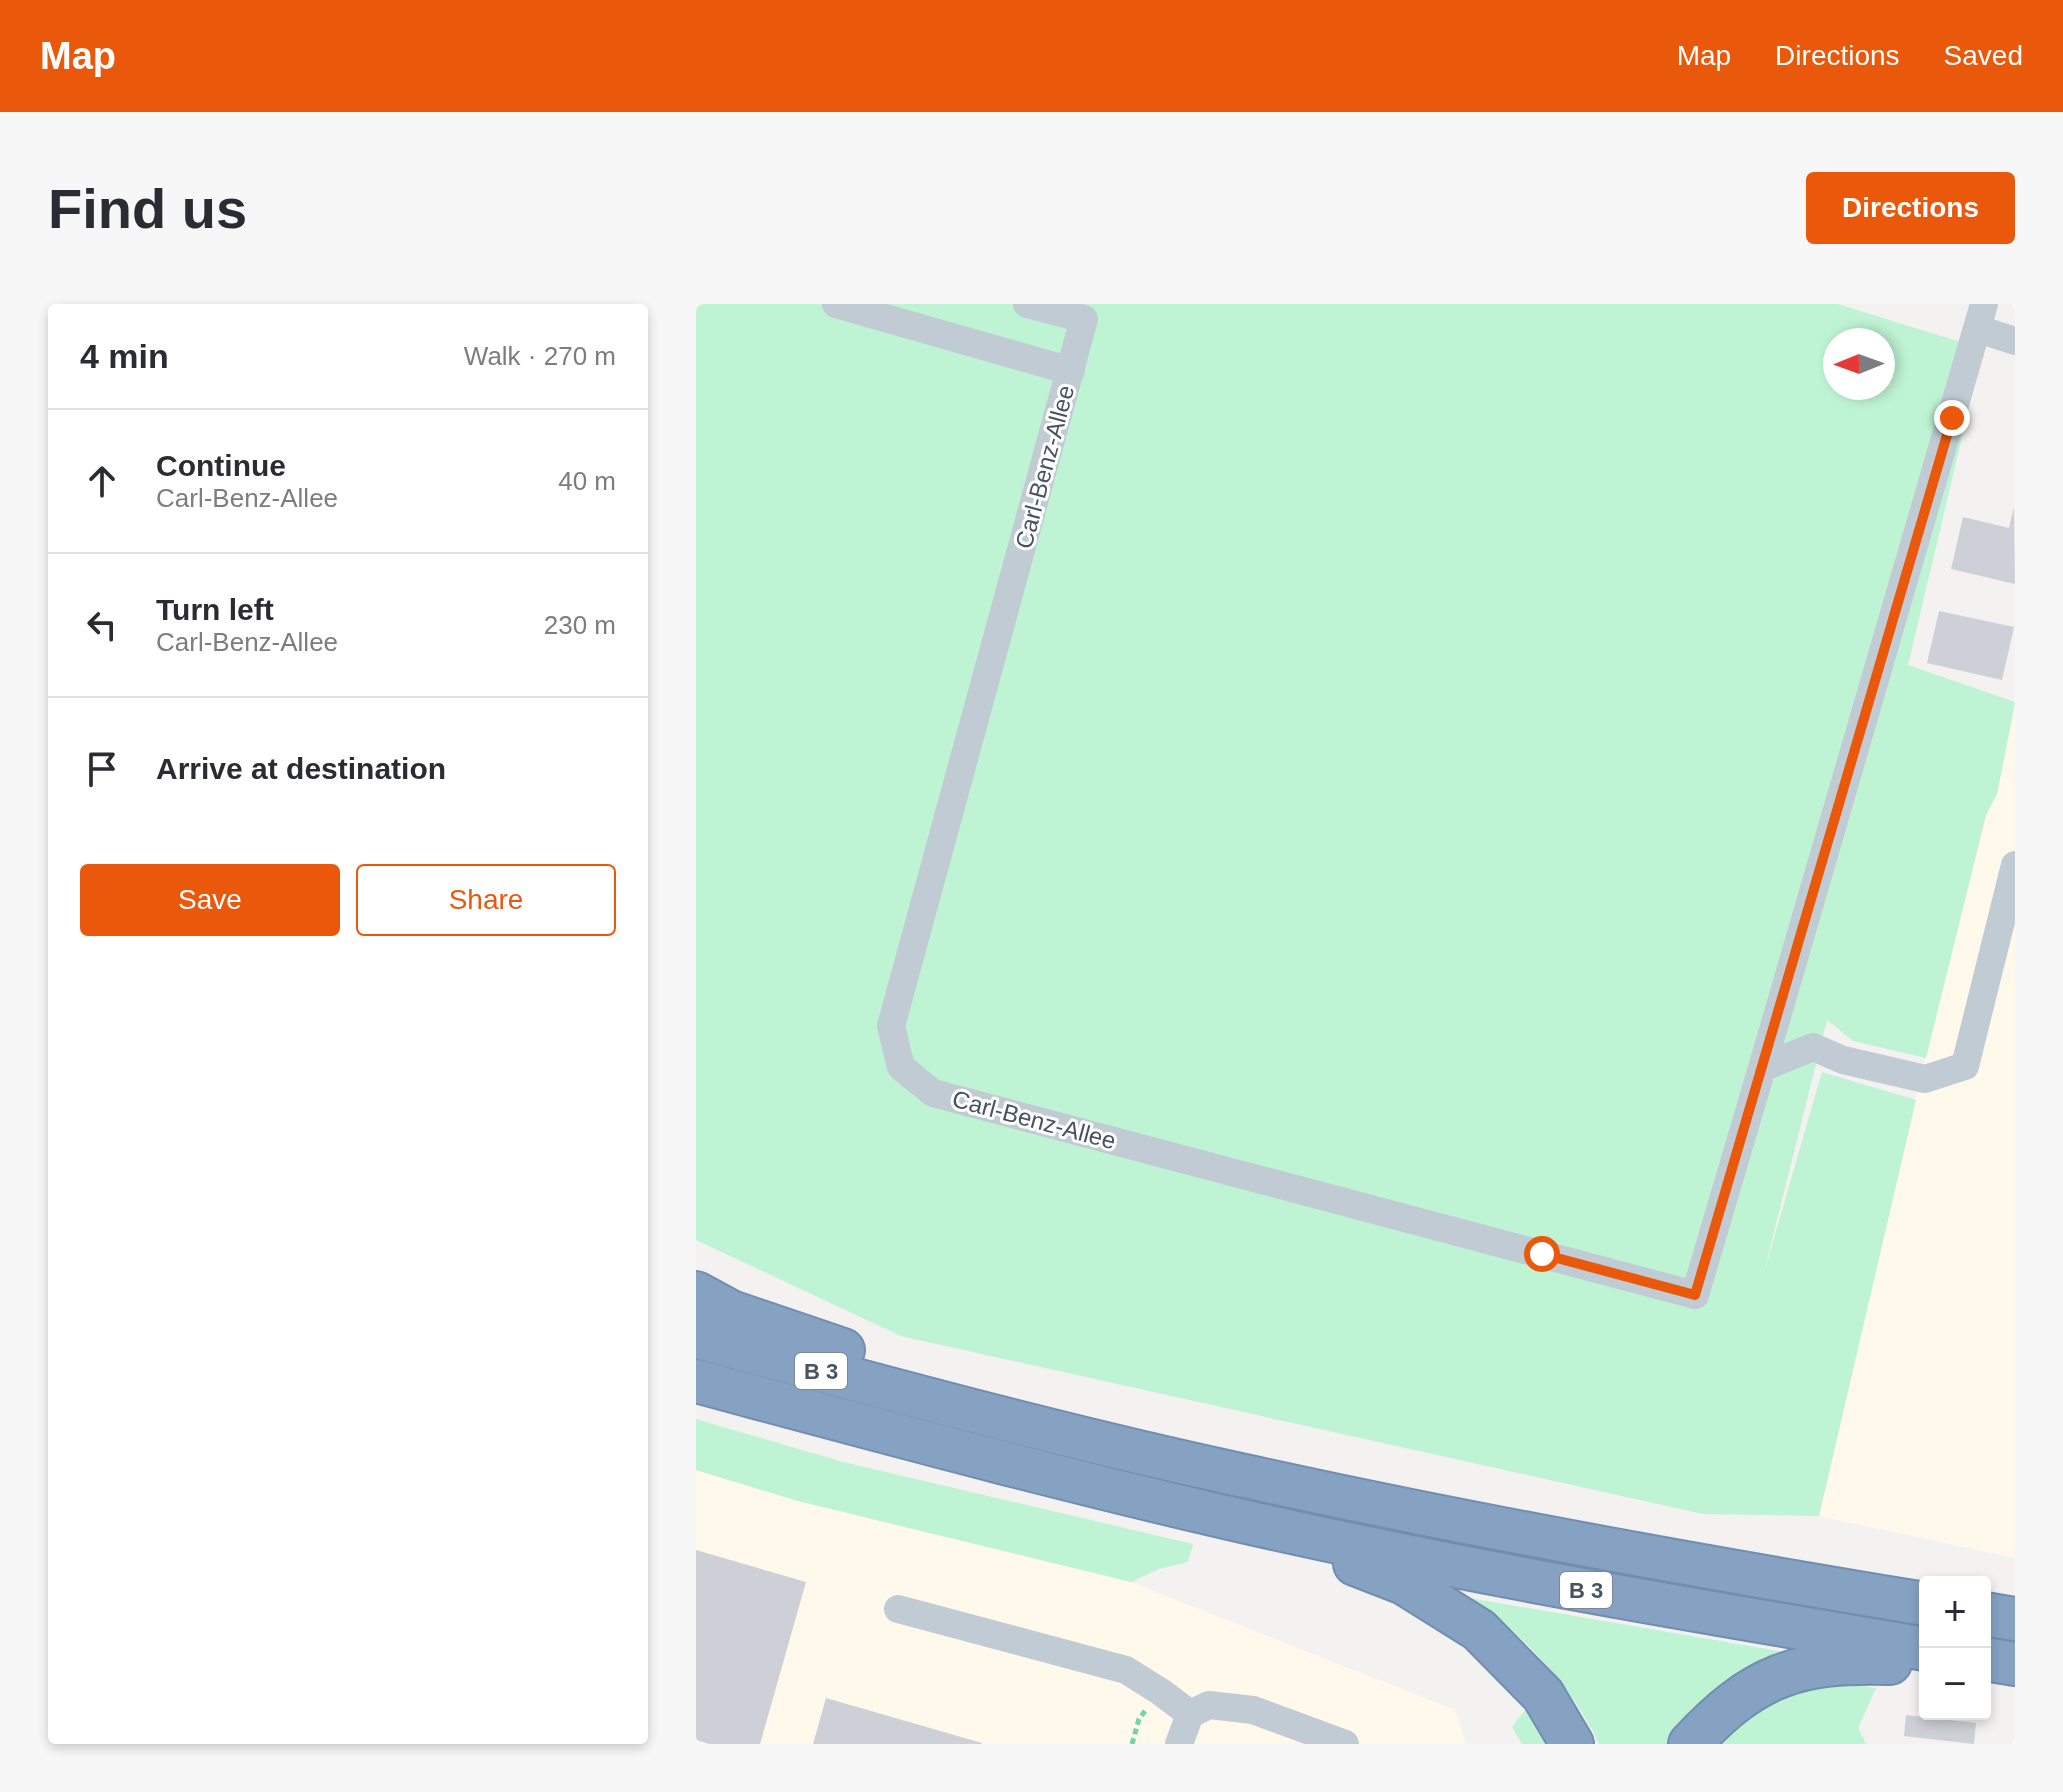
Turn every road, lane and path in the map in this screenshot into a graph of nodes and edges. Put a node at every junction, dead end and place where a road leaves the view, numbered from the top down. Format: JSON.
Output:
{"nodes":[{"id":1,"x":836,"y":304,"type":"edge"},
{"id":2,"x":1027,"y":304,"type":"edge"},
{"id":3,"x":1981,"y":316,"type":"edge"},
{"id":4,"x":2015,"y":341,"type":"edge"},
{"id":5,"x":1071,"y":371,"type":"junction"},
{"id":6,"x":2015,"y":865,"type":"edge"},
{"id":7,"x":1762,"y":1068,"type":"junction"},
{"id":8,"x":696,"y":1293,"type":"edge"},
{"id":9,"x":696,"y":1337,"type":"edge"},
{"id":10,"x":696,"y":1381,"type":"edge"},
{"id":11,"x":947,"y":1405,"type":"junction"},
{"id":12,"x":1249,"y":1523,"type":"junction"},
{"id":13,"x":1919,"y":1603,"type":"edge"},
{"id":14,"x":898,"y":1609,"type":"dead end"},
{"id":15,"x":1991,"y":1615,"type":"edge"},
{"id":16,"x":2015,"y":1619,"type":"edge"},
{"id":17,"x":1919,"y":1648,"type":"edge"},
{"id":18,"x":1991,"y":1660,"type":"edge"},
{"id":19,"x":1919,"y":1665,"type":"edge"},
{"id":20,"x":2015,"y":1666,"type":"edge"},
{"id":21,"x":1991,"y":1667,"type":"edge"},
{"id":22,"x":1190,"y":1714,"type":"junction"},
{"id":23,"x":1179,"y":1744,"type":"edge"},
{"id":24,"x":1345,"y":1744,"type":"edge"},
{"id":25,"x":1572,"y":1744,"type":"edge"},
{"id":26,"x":1690,"y":1744,"type":"edge"}],
"edges":[{"from":1,"to":5,"type":"street"},
{"from":2,"to":5,"type":"street","name":"Carl-Benz-Allee"},
{"from":3,"to":4,"type":"street"},
{"from":3,"to":7,"type":"street","name":"Carl-Benz-Allee"},
{"from":5,"to":7,"type":"street","name":"Carl-Benz-Allee"},
{"from":6,"to":7,"type":"street"},
{"from":8,"to":11,"type":"highway"},
{"from":9,"to":11,"type":"highway","number":"B 3"},
{"from":10,"to":12,"type":"highway","number":"B 3"},
{"from":11,"to":13,"type":"highway","number":"B 3"},
{"from":12,"to":17,"type":"highway","number":"B 3"},
{"from":12,"to":25,"type":"highway"},
{"from":14,"to":22,"type":"street"},
{"from":15,"to":16,"type":"highway"},
{"from":18,"to":20,"type":"highway"},
{"from":19,"to":26,"type":"highway"},
{"from":20,"to":21,"type":"highway"},
{"from":22,"to":23,"type":"street"},
{"from":22,"to":24,"type":"street"}]}
